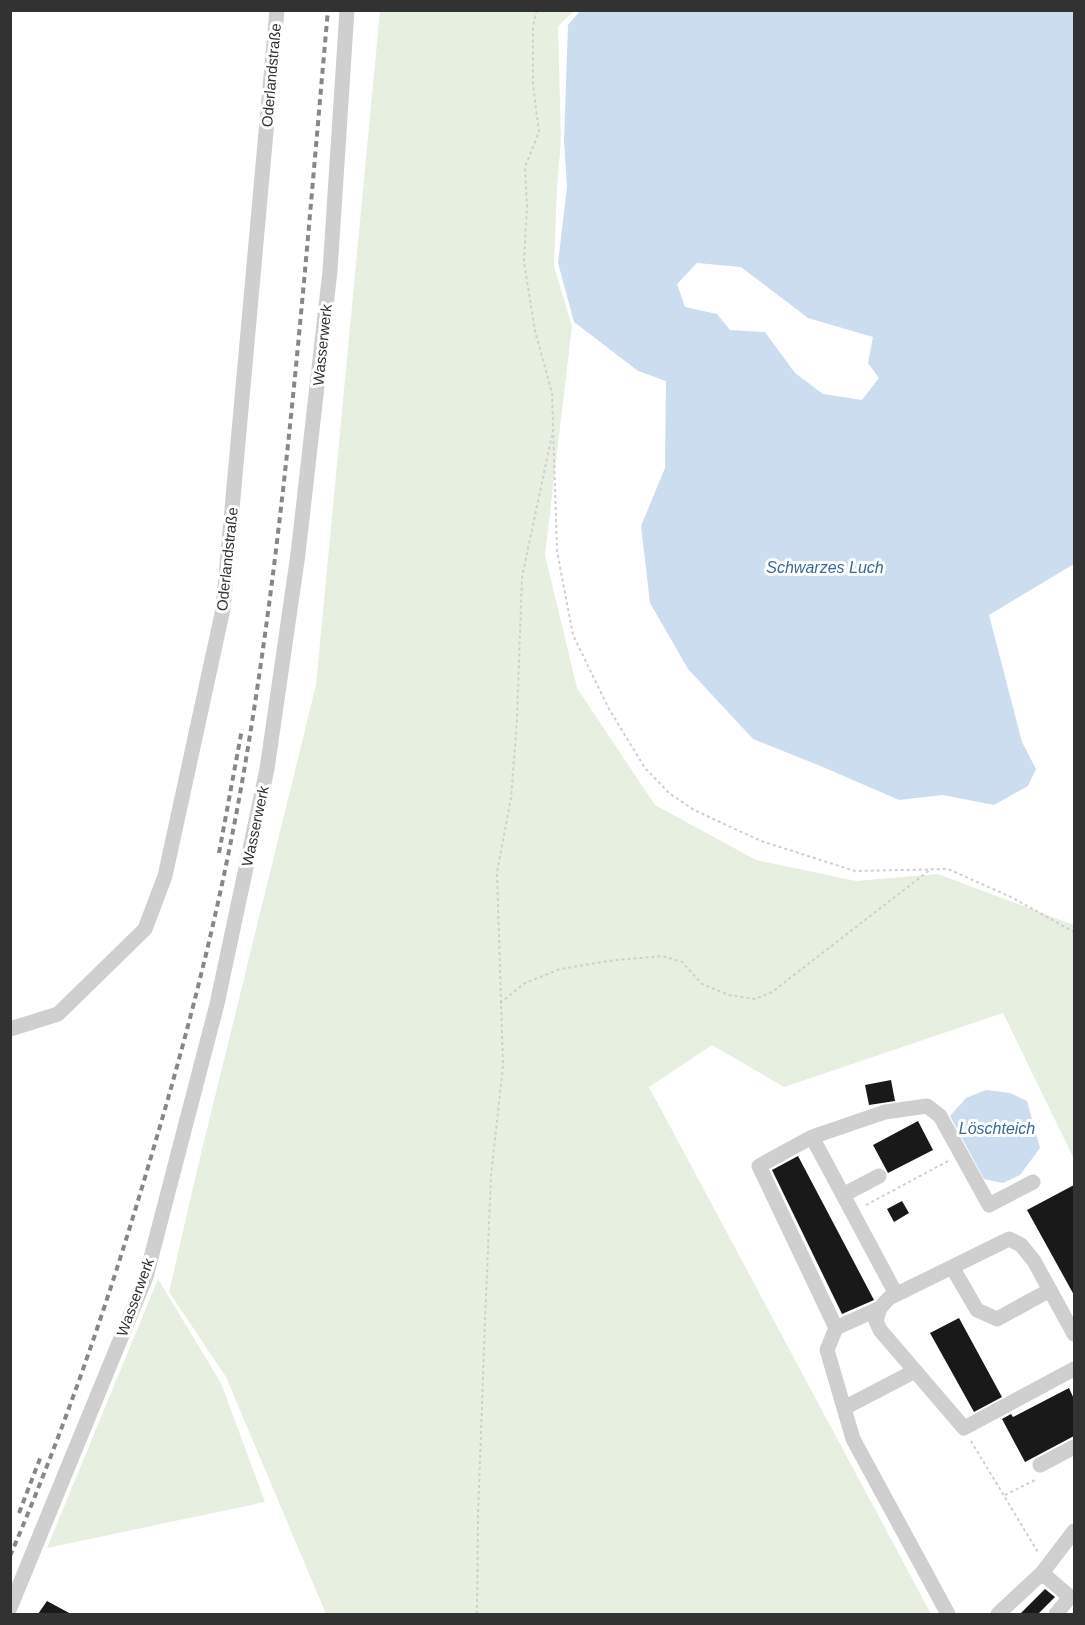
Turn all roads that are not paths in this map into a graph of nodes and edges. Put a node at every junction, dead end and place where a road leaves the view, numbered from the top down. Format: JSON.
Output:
{"nodes":[{"id":1,"x":277,"y":10,"type":"edge"},
{"id":2,"x":347,"y":10,"type":"edge"},
{"id":3,"x":10,"y":1029,"type":"edge"},
{"id":4,"x":812,"y":1137,"type":"junction"},
{"id":5,"x":879,"y":1176,"type":"dead end"},
{"id":6,"x":1033,"y":1182,"type":"dead end"},
{"id":7,"x":843,"y":1195,"type":"junction"},
{"id":8,"x":952,"y":1267,"type":"junction"},
{"id":9,"x":1050,"y":1290,"type":"junction"},
{"id":10,"x":896,"y":1294,"type":"junction"},
{"id":11,"x":880,"y":1308,"type":"junction"},
{"id":12,"x":836,"y":1328,"type":"junction"},
{"id":13,"x":1074,"y":1334,"type":"edge"},
{"id":14,"x":1074,"y":1369,"type":"edge"},
{"id":15,"x":915,"y":1371,"type":"junction"},
{"id":16,"x":844,"y":1408,"type":"junction"},
{"id":17,"x":1074,"y":1447,"type":"edge"},
{"id":18,"x":1040,"y":1465,"type":"road end"},
{"id":19,"x":1074,"y":1531,"type":"edge"},
{"id":20,"x":1044,"y":1570,"type":"junction"},
{"id":21,"x":10,"y":1608,"type":"edge"},
{"id":22,"x":948,"y":1614,"type":"edge"},
{"id":23,"x":998,"y":1614,"type":"edge"},
{"id":24,"x":1056,"y":1614,"type":"edge"}],
"edges":[{"from":1,"to":3,"type":"street","name":"Oderlandstraße"},
{"from":2,"to":21,"type":"street","name":"Wasserwerk"},
{"from":4,"to":6,"type":"street"},
{"from":4,"to":7,"type":"street"},
{"from":4,"to":12,"type":"street"},
{"from":5,"to":7,"type":"street"},
{"from":7,"to":10,"type":"street"},
{"from":8,"to":9,"type":"street"},
{"from":8,"to":9,"type":"street"},
{"from":8,"to":10,"type":"street"},
{"from":9,"to":13,"type":"street"},
{"from":10,"to":11,"type":"street"},
{"from":11,"to":12,"type":"street"},
{"from":11,"to":15,"type":"street"},
{"from":12,"to":16,"type":"street"},
{"from":14,"to":15,"type":"street"},
{"from":15,"to":16,"type":"street"},
{"from":16,"to":22,"type":"street"},
{"from":17,"to":18,"type":"street"},
{"from":19,"to":20,"type":"street"},
{"from":20,"to":23,"type":"street"},
{"from":20,"to":24,"type":"street"}]}
